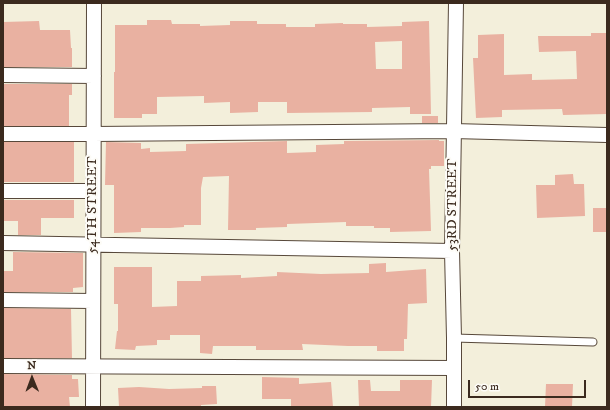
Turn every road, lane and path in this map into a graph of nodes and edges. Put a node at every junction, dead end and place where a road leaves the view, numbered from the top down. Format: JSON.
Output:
{"nodes":[{"id":1,"x":94,"y":3,"type":"edge"},
{"id":2,"x":456,"y":3,"type":"edge"},
{"id":3,"x":3,"y":75,"type":"edge"},
{"id":4,"x":94,"y":76,"type":"junction"},
{"id":5,"x":453,"y":131,"type":"junction"},
{"id":6,"x":3,"y":134,"type":"edge"},
{"id":7,"x":93,"y":134,"type":"junction"},
{"id":8,"x":607,"y":135,"type":"edge"},
{"id":9,"x":3,"y":191,"type":"edge"},
{"id":10,"x":93,"y":192,"type":"junction"},
{"id":11,"x":3,"y":243,"type":"edge"},
{"id":12,"x":93,"y":244,"type":"junction"},
{"id":13,"x":452,"y":251,"type":"junction"},
{"id":14,"x":3,"y":300,"type":"edge"},
{"id":15,"x":93,"y":301,"type":"junction"},
{"id":16,"x":454,"y":338,"type":"junction"},
{"id":17,"x":592,"y":342,"type":"dead end"},
{"id":18,"x":3,"y":366,"type":"edge"},
{"id":19,"x":93,"y":366,"type":"junction"},
{"id":20,"x":454,"y":368,"type":"junction"},
{"id":21,"x":92,"y":407,"type":"edge"},
{"id":22,"x":454,"y":407,"type":"edge"}],
"edges":[{"from":1,"to":4,"type":"street","name":"54TH STREET"},
{"from":2,"to":5,"type":"street","name":"53RD STREET"},
{"from":3,"to":4,"type":"street"},
{"from":4,"to":7,"type":"street","name":"54TH STREET"},
{"from":5,"to":7,"type":"street"},
{"from":5,"to":8,"type":"street"},
{"from":5,"to":13,"type":"street","name":"53RD STREET"},
{"from":6,"to":7,"type":"street"},
{"from":7,"to":10,"type":"street","name":"54TH STREET"},
{"from":9,"to":10,"type":"street"},
{"from":10,"to":12,"type":"street","name":"54TH STREET"},
{"from":11,"to":12,"type":"street"},
{"from":12,"to":13,"type":"street"},
{"from":12,"to":15,"type":"street","name":"54TH STREET"},
{"from":13,"to":16,"type":"street","name":"53RD STREET"},
{"from":14,"to":15,"type":"street"},
{"from":15,"to":19,"type":"street","name":"54TH STREET"},
{"from":16,"to":17,"type":"lane"},
{"from":16,"to":20,"type":"street","name":"53RD STREET"},
{"from":18,"to":19,"type":"street"},
{"from":19,"to":20,"type":"street"},
{"from":19,"to":21,"type":"street","name":"54TH STREET"},
{"from":20,"to":22,"type":"street","name":"53RD STREET"}]}
